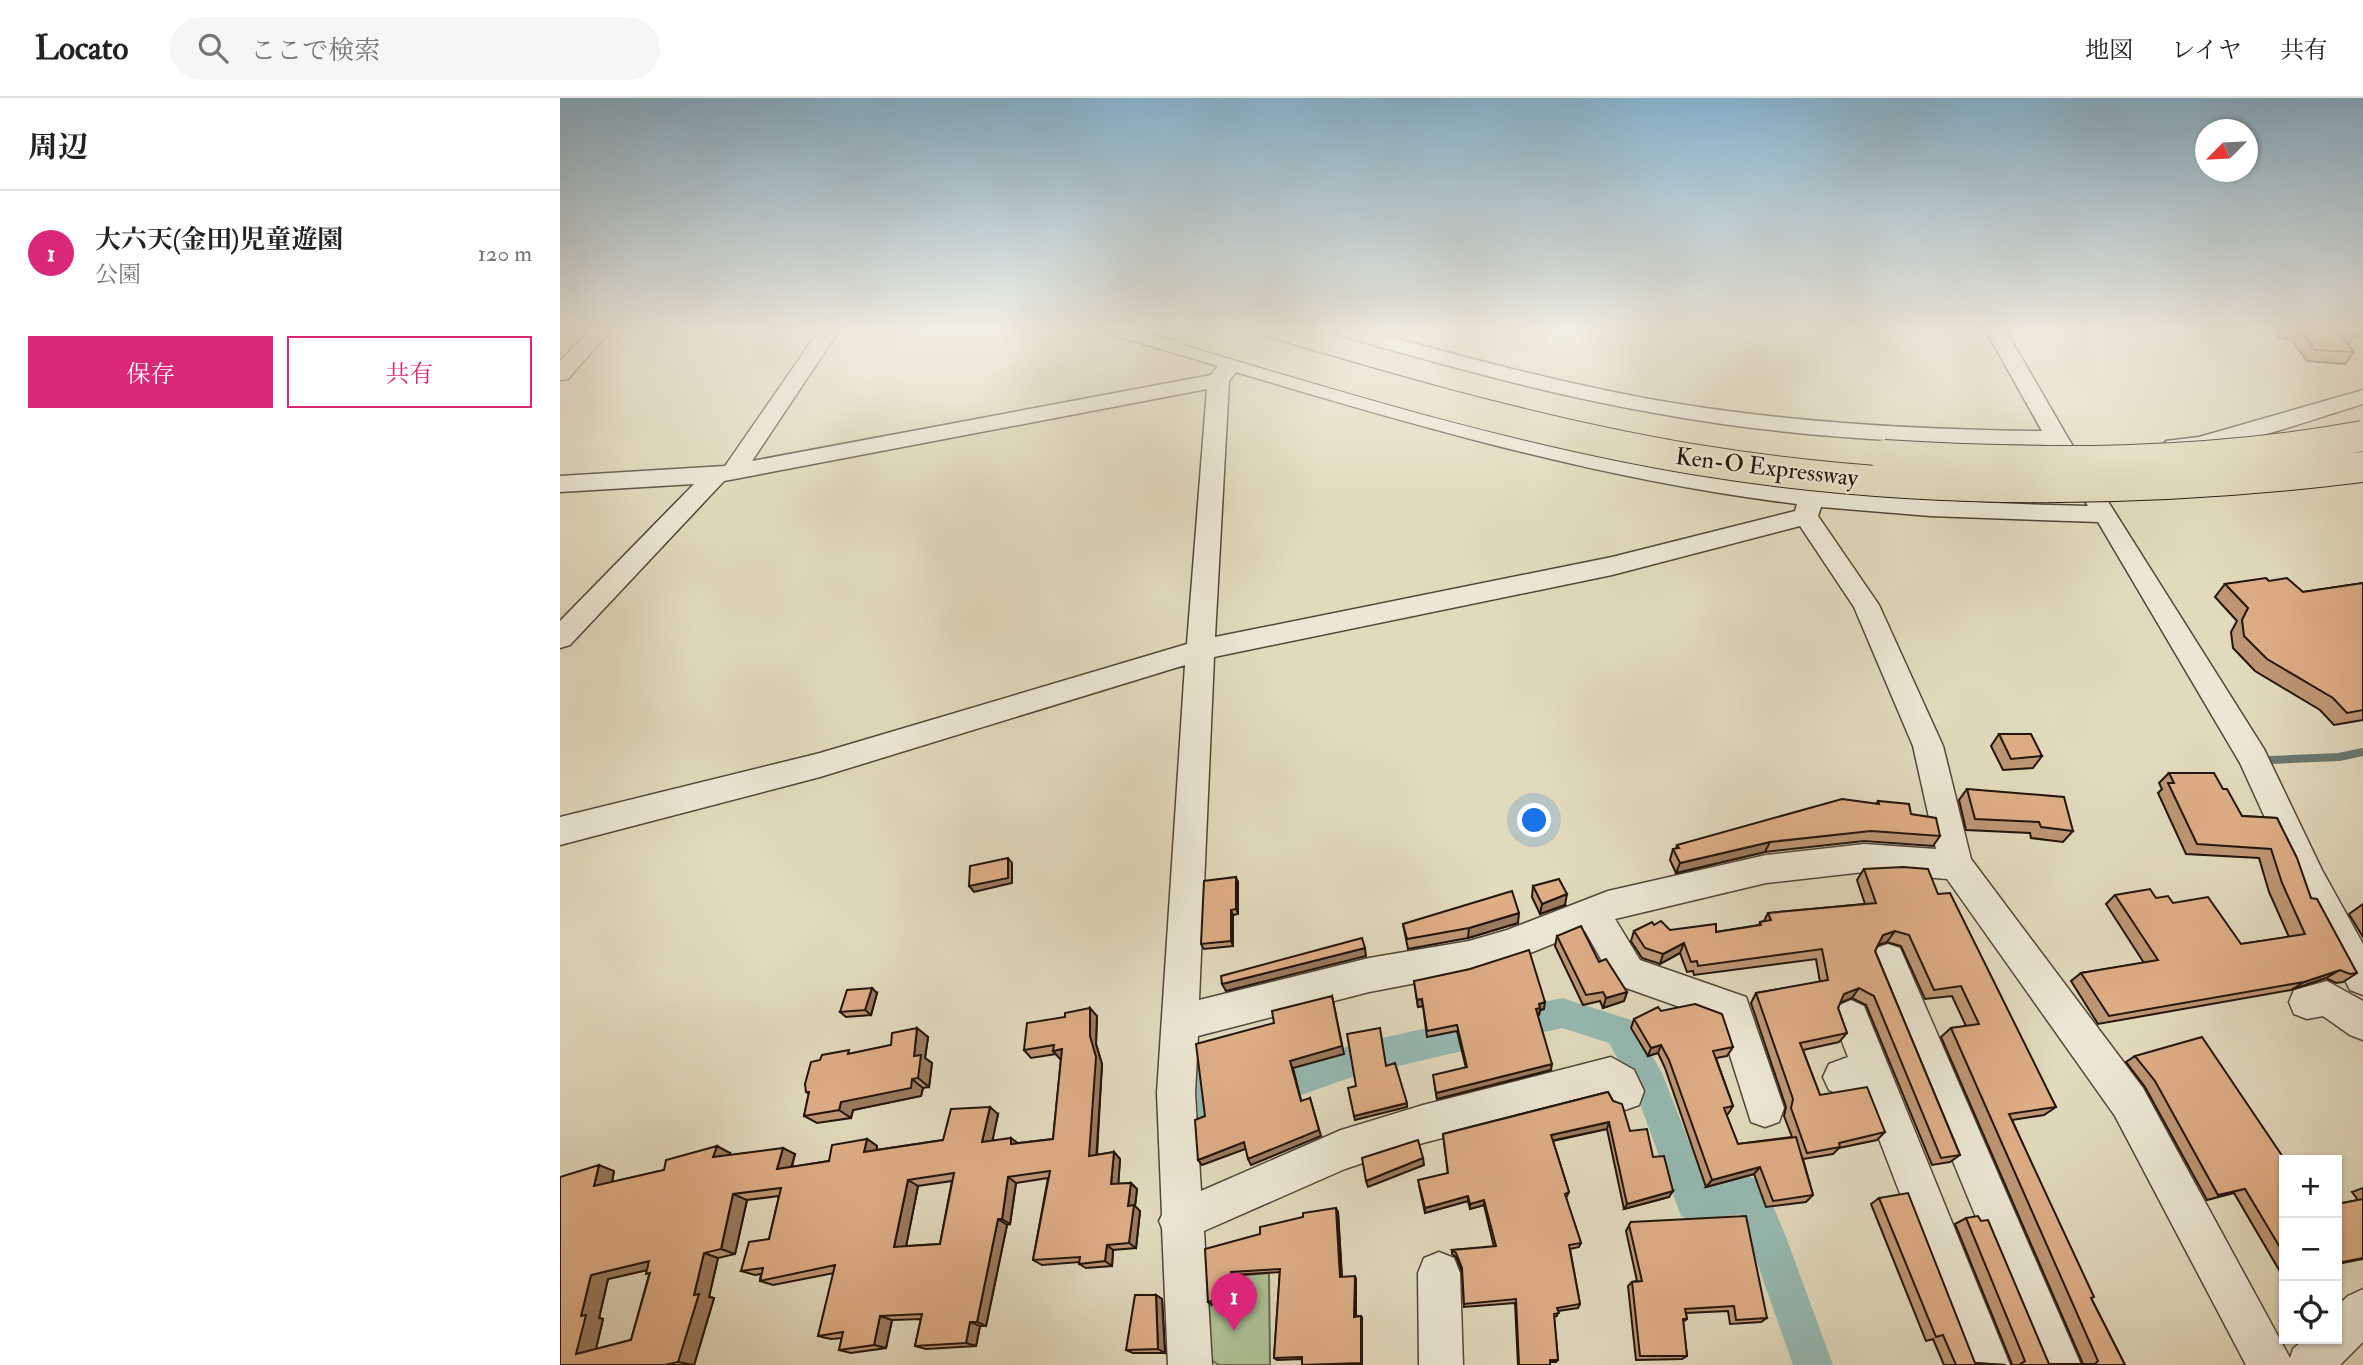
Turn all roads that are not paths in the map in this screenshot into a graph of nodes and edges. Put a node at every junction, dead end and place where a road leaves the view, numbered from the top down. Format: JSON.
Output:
{"nodes":[{"id":1,"x":786,"y":388,"type":"edge"},
{"id":2,"x":1145,"y":388,"type":"edge"},
{"id":3,"x":1224,"y":388,"type":"edge"},
{"id":4,"x":1302,"y":388,"type":"edge"},
{"id":5,"x":1384,"y":388,"type":"edge"},
{"id":6,"x":1483,"y":388,"type":"edge"},
{"id":7,"x":1566,"y":388,"type":"edge"},
{"id":8,"x":2029,"y":388,"type":"edge"},
{"id":9,"x":2363,"y":397,"type":"edge"},
{"id":10,"x":2363,"y":436,"type":"edge"},
{"id":11,"x":2068,"y":456,"type":"junction"},
{"id":12,"x":2363,"y":467,"type":"edge"},
{"id":13,"x":724,"y":473,"type":"junction"},
{"id":14,"x":560,"y":484,"type":"edge"},
{"id":15,"x":1809,"y":508,"type":"junction"},
{"id":16,"x":2106,"y":514,"type":"junction"},
{"id":17,"x":560,"y":638,"type":"edge"},
{"id":18,"x":1200,"y":650,"type":"junction"},
{"id":19,"x":560,"y":831,"type":"edge"},
{"id":20,"x":1956,"y":865,"type":"junction"},
{"id":21,"x":1592,"y":912,"type":"junction"},
{"id":22,"x":1888,"y":960,"type":"dead end"},
{"id":23,"x":2363,"y":978,"type":"edge"},
{"id":24,"x":2306,"y":1002,"type":"dead end"},
{"id":25,"x":1851,"y":1018,"type":"dead end"},
{"id":26,"x":2363,"y":1022,"type":"edge"},
{"id":27,"x":1179,"y":1023,"type":"junction"},
{"id":28,"x":1752,"y":1087,"type":"dead end"},
{"id":29,"x":1625,"y":1091,"type":"dead end"},
{"id":30,"x":1181,"y":1221,"type":"junction"},
{"id":31,"x":1438,"y":1273,"type":"dead end"},
{"id":32,"x":2363,"y":1311,"type":"edge"},
{"id":33,"x":2342,"y":1332,"type":"edge"},
{"id":34,"x":2330,"y":1344,"type":"edge"},
{"id":35,"x":1190,"y":1365,"type":"edge"},
{"id":36,"x":1441,"y":1365,"type":"edge"},
{"id":37,"x":1988,"y":1365,"type":"edge"},
{"id":38,"x":2059,"y":1365,"type":"edge"},
{"id":39,"x":2270,"y":1365,"type":"edge"},
{"id":40,"x":2309,"y":1365,"type":"edge"}],
"edges":[{"from":1,"to":13,"type":"street"},
{"from":2,"to":13,"type":"street"},
{"from":3,"to":18,"type":"street"},
{"from":4,"to":15,"type":"street"},
{"from":5,"to":12,"type":"highway","name":"Ken-O Expressway","bridge":true},
{"from":6,"to":10,"type":"highway","name":"Ken-O Expressway","bridge":true},
{"from":7,"to":11,"type":"street"},
{"from":8,"to":11,"type":"street"},
{"from":9,"to":11,"type":"street"},
{"from":11,"to":16,"type":"street"},
{"from":13,"to":14,"type":"street"},
{"from":13,"to":17,"type":"street"},
{"from":15,"to":16,"type":"street"},
{"from":15,"to":18,"type":"street"},
{"from":15,"to":20,"type":"street"},
{"from":16,"to":23,"type":"street"},
{"from":18,"to":19,"type":"street"},
{"from":18,"to":27,"type":"street"},
{"from":20,"to":21,"type":"street"},
{"from":20,"to":39,"type":"street"},
{"from":21,"to":27,"type":"street"},
{"from":21,"to":28,"type":"street"},
{"from":22,"to":38,"type":"street"},
{"from":24,"to":26,"type":"street"},
{"from":25,"to":37,"type":"street"},
{"from":27,"to":30,"type":"street"},
{"from":29,"to":30,"type":"street"},
{"from":30,"to":35,"type":"street"},
{"from":31,"to":36,"type":"street"},
{"from":32,"to":33,"type":"street"},
{"from":34,"to":40,"type":"street"}]}
